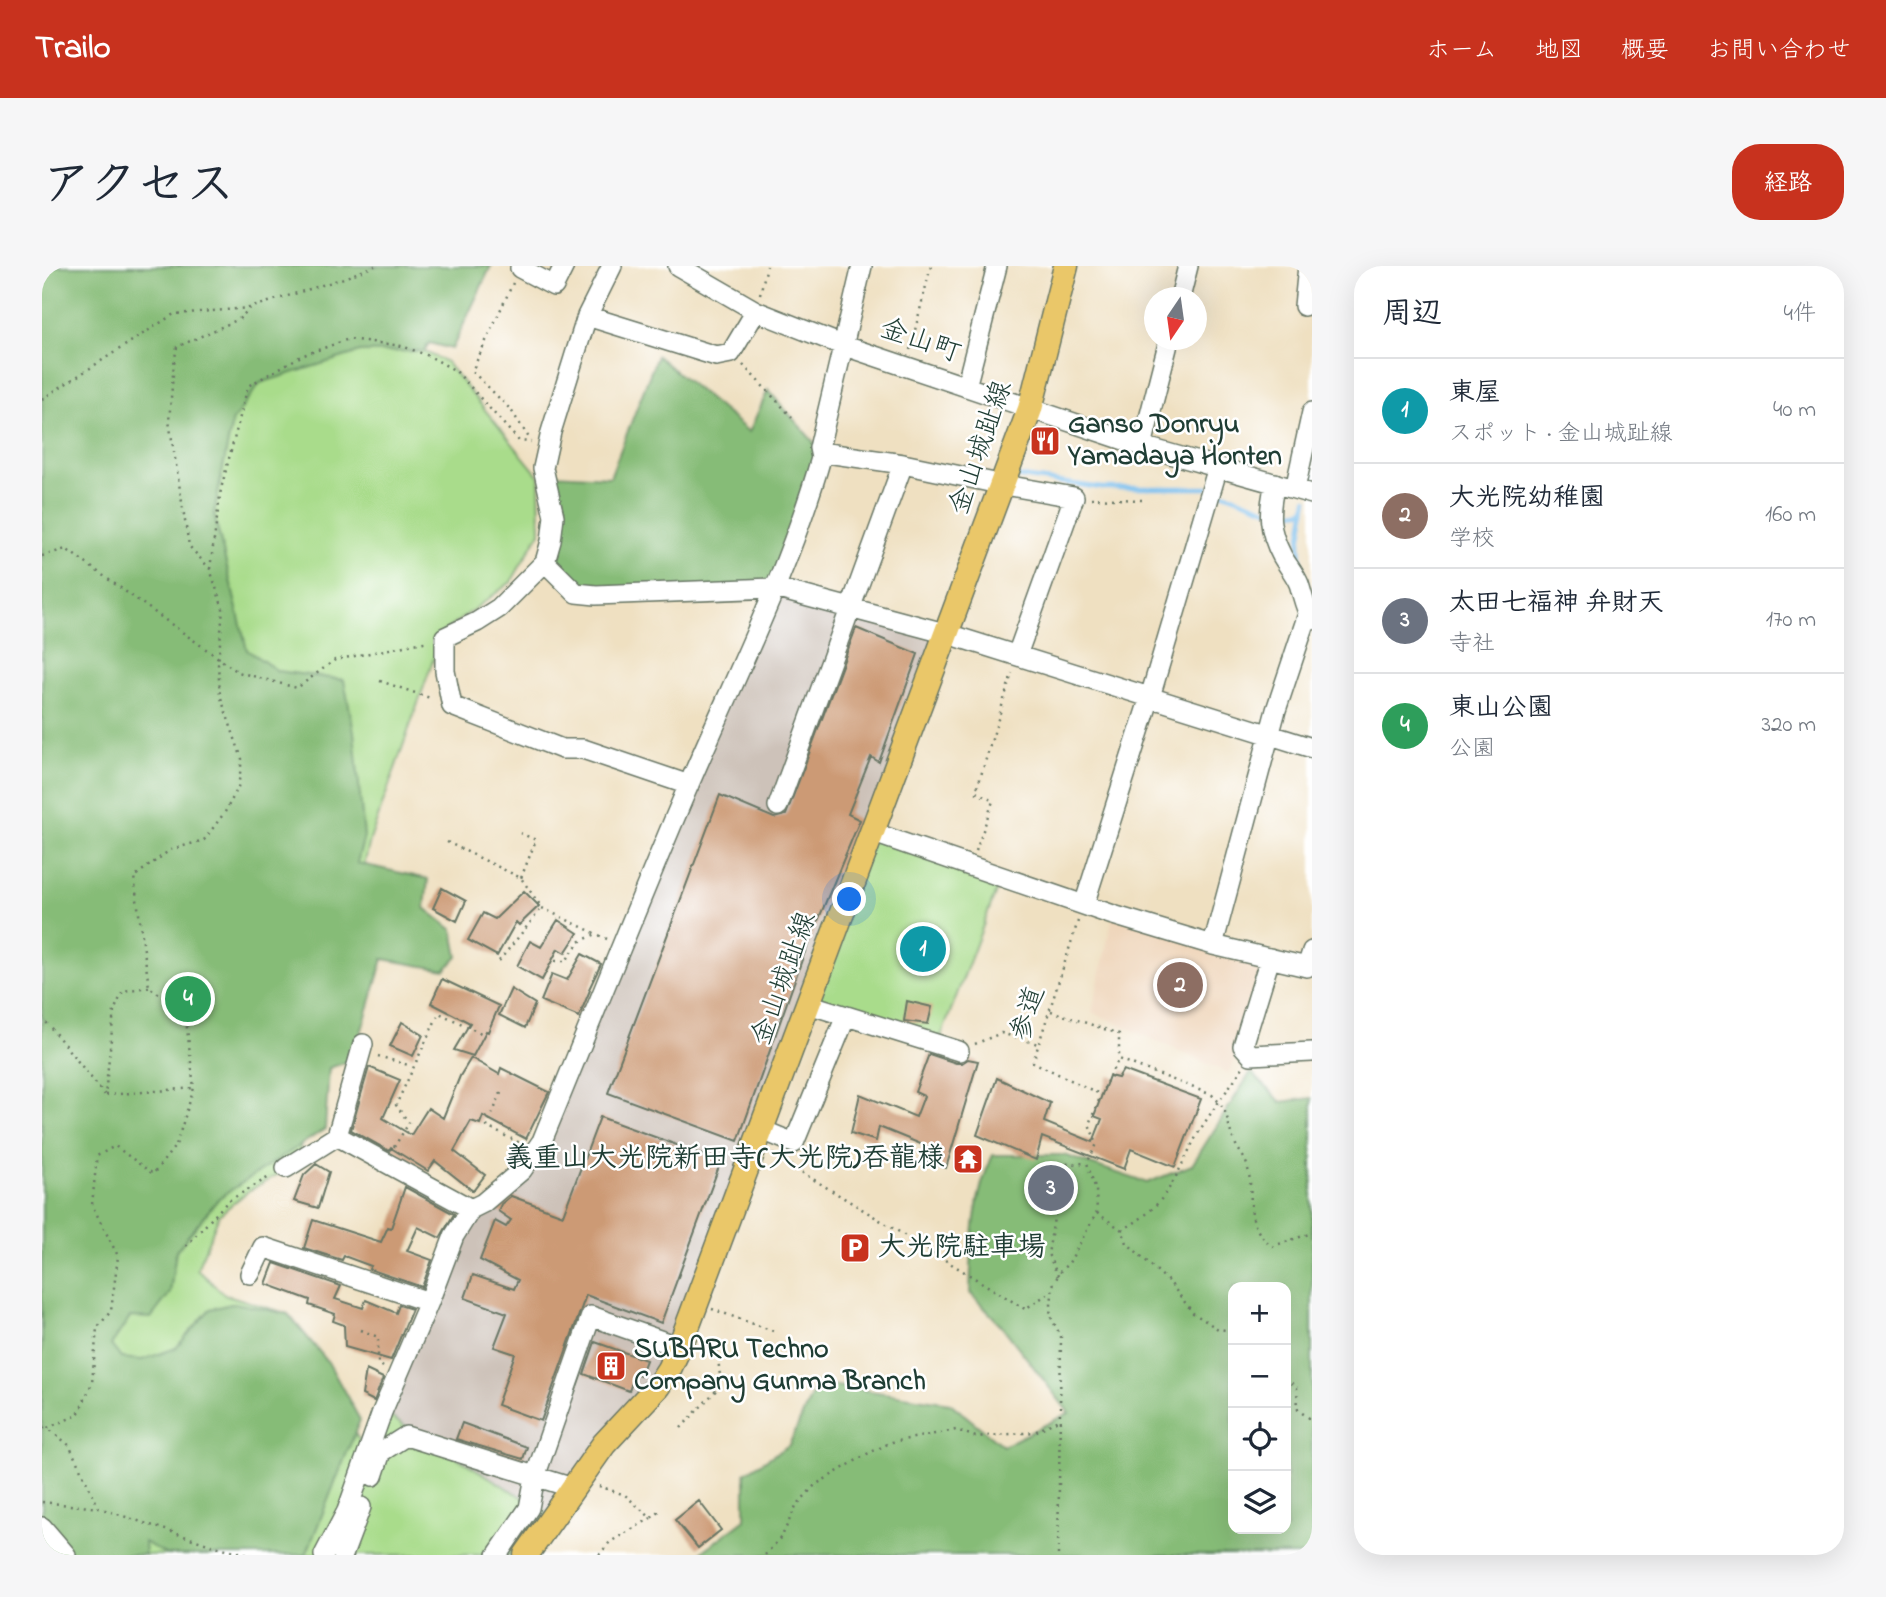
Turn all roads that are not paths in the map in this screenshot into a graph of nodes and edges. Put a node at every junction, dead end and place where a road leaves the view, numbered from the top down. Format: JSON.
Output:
{"nodes":[{"id":1,"x":564,"y":266,"type":"edge"},
{"id":2,"x":612,"y":266,"type":"edge"},
{"id":3,"x":678,"y":266,"type":"edge"},
{"id":4,"x":862,"y":266,"type":"edge"},
{"id":5,"x":997,"y":266,"type":"edge"},
{"id":6,"x":1066,"y":266,"type":"edge"},
{"id":7,"x":1188,"y":266,"type":"edge"},
{"id":8,"x":1308,"y":266,"type":"edge"},
{"id":9,"x":520,"y":268,"type":"road end"},
{"id":10,"x":1183,"y":287,"type":"edge"},
{"id":11,"x":1304,"y":306,"type":"dead end"},
{"id":12,"x":756,"y":311,"type":"junction"},
{"id":13,"x":587,"y":316,"type":"junction"},
{"id":14,"x":842,"y":345,"type":"junction"},
{"id":15,"x":1166,"y":350,"type":"edge"},
{"id":16,"x":966,"y":387,"type":"junction"},
{"id":17,"x":1030,"y":409,"type":"junction"},
{"id":18,"x":1312,"y":412,"type":"edge"},
{"id":19,"x":1142,"y":446,"type":"junction"},
{"id":20,"x":820,"y":452,"type":"junction"},
{"id":21,"x":903,"y":464,"type":"junction"},
{"id":22,"x":1214,"y":483,"type":"junction"},
{"id":23,"x":1275,"y":483,"type":"junction"},
{"id":24,"x":1002,"y":485,"type":"junction"},
{"id":25,"x":1303,"y":491,"type":"edge"},
{"id":26,"x":545,"y":562,"type":"junction"},
{"id":27,"x":775,"y":588,"type":"junction"},
{"id":28,"x":849,"y":607,"type":"junction"},
{"id":29,"x":1310,"y":617,"type":"edge"},
{"id":30,"x":946,"y":634,"type":"junction"},
{"id":31,"x":1017,"y":655,"type":"junction"},
{"id":32,"x":1150,"y":697,"type":"junction"},
{"id":33,"x":1270,"y":735,"type":"junction"},
{"id":34,"x":1312,"y":748,"type":"edge"},
{"id":35,"x":689,"y":785,"type":"junction"},
{"id":36,"x":778,"y":806,"type":"dead end"},
{"id":37,"x":871,"y":832,"type":"junction"},
{"id":38,"x":1084,"y":905,"type":"junction"},
{"id":39,"x":1213,"y":945,"type":"junction"},
{"id":40,"x":1312,"y":951,"type":"edge"},
{"id":41,"x":1270,"y":958,"type":"junction"},
{"id":42,"x":808,"y":1004,"type":"junction"},
{"id":43,"x":846,"y":1016,"type":"junction"},
{"id":44,"x":362,"y":1047,"type":"road end"},
{"id":45,"x":959,"y":1051,"type":"road end"},
{"id":46,"x":1312,"y":1052,"type":"edge"},
{"id":47,"x":337,"y":1136,"type":"junction"},
{"id":48,"x":759,"y":1137,"type":"junction"},
{"id":49,"x":286,"y":1168,"type":"road end"},
{"id":50,"x":471,"y":1209,"type":"junction"},
{"id":51,"x":250,"y":1274,"type":"dead end"},
{"id":52,"x":429,"y":1302,"type":"junction"},
{"id":53,"x":681,"y":1341,"type":"junction"},
{"id":54,"x":535,"y":1477,"type":"junction"},
{"id":55,"x":577,"y":1483,"type":"junction"},
{"id":56,"x":42,"y":1527,"type":"edge"},
{"id":57,"x":66,"y":1555,"type":"edge"},
{"id":58,"x":324,"y":1555,"type":"edge"},
{"id":59,"x":343,"y":1555,"type":"edge"},
{"id":60,"x":497,"y":1555,"type":"edge"},
{"id":61,"x":526,"y":1555,"type":"edge"}],
"edges":[{"from":1,"to":9,"type":"street"},
{"from":2,"to":13,"type":"street"},
{"from":3,"to":12,"type":"street","name":"金山町"},
{"from":4,"to":14,"type":"street"},
{"from":5,"to":16,"type":"street"},
{"from":6,"to":17,"type":"main road","name":"金山城趾線"},
{"from":7,"to":10,"type":"street"},
{"from":8,"to":11,"type":"street"},
{"from":12,"to":13,"type":"street"},
{"from":12,"to":14,"type":"street","name":"金山町"},
{"from":13,"to":26,"type":"street"},
{"from":14,"to":16,"type":"street","name":"金山町"},
{"from":14,"to":20,"type":"street"},
{"from":15,"to":19,"type":"street"},
{"from":16,"to":17,"type":"street","name":"金山町"},
{"from":17,"to":19,"type":"street","name":"金山町"},
{"from":17,"to":24,"type":"main road","name":"金山城趾線"},
{"from":18,"to":25,"type":"street"},
{"from":19,"to":22,"type":"street","name":"金山町"},
{"from":20,"to":21,"type":"street"},
{"from":20,"to":27,"type":"street"},
{"from":21,"to":24,"type":"street"},
{"from":21,"to":28,"type":"street"},
{"from":22,"to":23,"type":"street","name":"金山町"},
{"from":22,"to":32,"type":"street"},
{"from":23,"to":25,"type":"street","name":"金山町"},
{"from":23,"to":29,"type":"street"},
{"from":24,"to":30,"type":"main road","name":"金山城趾線"},
{"from":24,"to":31,"type":"street"},
{"from":26,"to":27,"type":"street"},
{"from":26,"to":35,"type":"street"},
{"from":27,"to":28,"type":"street"},
{"from":27,"to":35,"type":"street"},
{"from":28,"to":30,"type":"street"},
{"from":28,"to":36,"type":"street"},
{"from":29,"to":33,"type":"street"},
{"from":30,"to":31,"type":"street"},
{"from":30,"to":37,"type":"main road","name":"金山城趾線"},
{"from":31,"to":32,"type":"street"},
{"from":32,"to":33,"type":"street"},
{"from":32,"to":38,"type":"street"},
{"from":33,"to":34,"type":"street"},
{"from":33,"to":39,"type":"street"},
{"from":35,"to":50,"type":"street"},
{"from":37,"to":38,"type":"street"},
{"from":37,"to":42,"type":"main road","name":"金山城趾線"},
{"from":38,"to":39,"type":"street"},
{"from":39,"to":41,"type":"street"},
{"from":40,"to":41,"type":"street"},
{"from":41,"to":46,"type":"street"},
{"from":42,"to":43,"type":"street"},
{"from":42,"to":48,"type":"main road","name":"金山城趾線"},
{"from":43,"to":45,"type":"street"},
{"from":43,"to":48,"type":"street"},
{"from":44,"to":47,"type":"street"},
{"from":47,"to":49,"type":"street"},
{"from":47,"to":50,"type":"street"},
{"from":48,"to":53,"type":"main road","name":"金山城趾線"},
{"from":50,"to":52,"type":"street"},
{"from":51,"to":52,"type":"street"},
{"from":52,"to":58,"type":"street"},
{"from":53,"to":54,"type":"street"},
{"from":53,"to":55,"type":"main road","name":"金山城趾線"},
{"from":54,"to":55,"type":"street"},
{"from":54,"to":59,"type":"street"},
{"from":54,"to":60,"type":"street"},
{"from":55,"to":61,"type":"main road","name":"金山城趾線"},
{"from":56,"to":57,"type":"street"}]}
